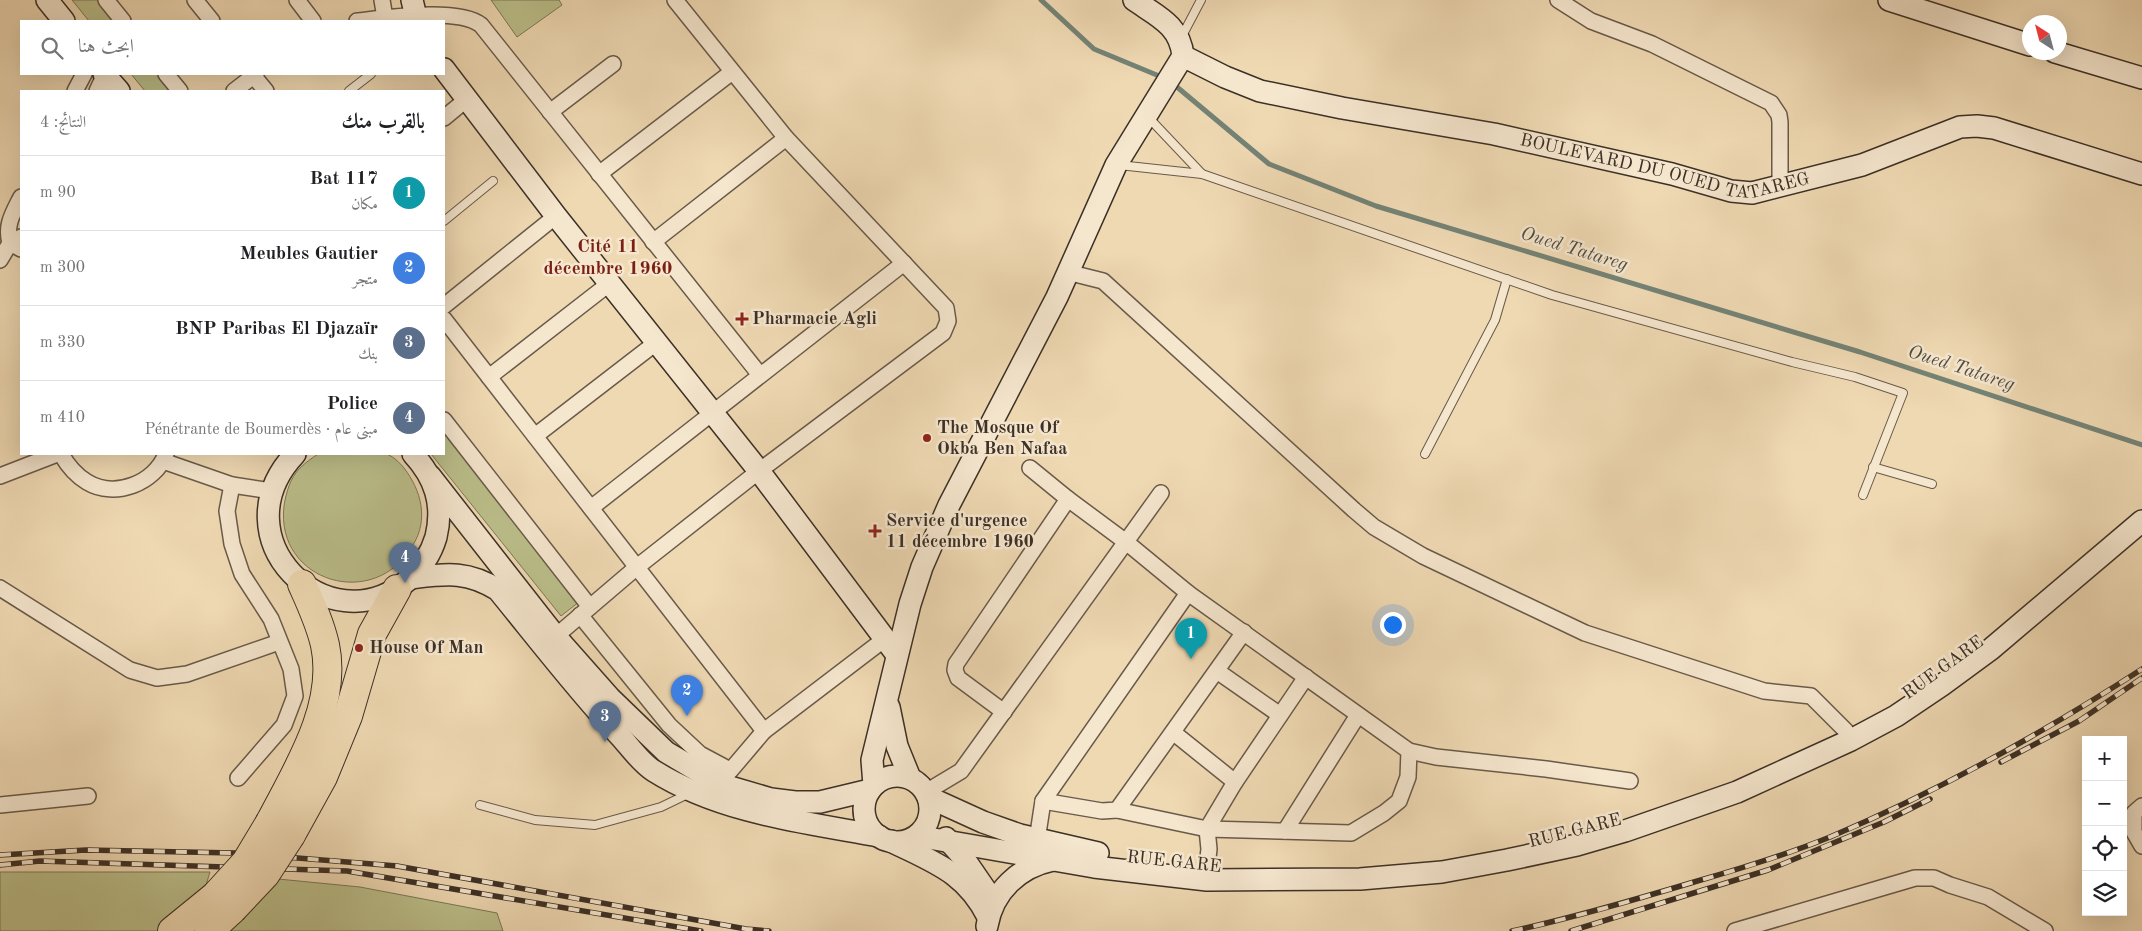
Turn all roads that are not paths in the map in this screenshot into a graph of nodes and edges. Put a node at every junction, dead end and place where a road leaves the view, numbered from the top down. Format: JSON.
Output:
{"nodes":[{"id":1,"x":48,"y":0,"type":"edge"},
{"id":2,"x":106,"y":0,"type":"edge"},
{"id":3,"x":195,"y":0,"type":"edge"},
{"id":4,"x":297,"y":0,"type":"edge"},
{"id":5,"x":382,"y":0,"type":"edge"},
{"id":6,"x":675,"y":0,"type":"edge"},
{"id":7,"x":1134,"y":0,"type":"edge"},
{"id":8,"x":1200,"y":0,"type":"edge"},
{"id":9,"x":1558,"y":0,"type":"edge"},
{"id":10,"x":1889,"y":0,"type":"edge"},
{"id":11,"x":415,"y":12,"type":"edge"},
{"id":12,"x":385,"y":18,"type":"junction"},
{"id":13,"x":63,"y":20,"type":"edge"},
{"id":14,"x":122,"y":20,"type":"edge"},
{"id":15,"x":211,"y":20,"type":"edge"},
{"id":16,"x":312,"y":20,"type":"edge"},
{"id":17,"x":366,"y":20,"type":"edge"},
{"id":18,"x":2022,"y":42,"type":"edge"},
{"id":19,"x":1178,"y":56,"type":"junction"},
{"id":20,"x":2067,"y":56,"type":"edge"},
{"id":21,"x":613,"y":64,"type":"dead end"},
{"id":22,"x":445,"y":70,"type":"edge"},
{"id":23,"x":732,"y":72,"type":"junction"},
{"id":24,"x":83,"y":75,"type":"edge"},
{"id":25,"x":104,"y":75,"type":"edge"},
{"id":26,"x":106,"y":75,"type":"edge"},
{"id":27,"x":167,"y":75,"type":"edge"},
{"id":28,"x":253,"y":75,"type":"edge"},
{"id":29,"x":255,"y":75,"type":"edge"},
{"id":30,"x":370,"y":75,"type":"edge"},
{"id":31,"x":2142,"y":78,"type":"edge"},
{"id":32,"x":76,"y":90,"type":"edge"},
{"id":33,"x":97,"y":90,"type":"edge"},
{"id":34,"x":118,"y":90,"type":"edge"},
{"id":35,"x":179,"y":90,"type":"edge"},
{"id":36,"x":235,"y":90,"type":"edge"},
{"id":37,"x":265,"y":90,"type":"edge"},
{"id":38,"x":350,"y":90,"type":"edge"},
{"id":39,"x":467,"y":99,"type":"junction"},
{"id":40,"x":1151,"y":107,"type":"junction"},
{"id":41,"x":550,"y":112,"type":"junction"},
{"id":42,"x":445,"y":117,"type":"edge"},
{"id":43,"x":786,"y":138,"type":"junction"},
{"id":44,"x":1116,"y":165,"type":"junction"},
{"id":45,"x":599,"y":174,"type":"junction"},
{"id":46,"x":1202,"y":174,"type":"junction"},
{"id":47,"x":2142,"y":174,"type":"edge"},
{"id":48,"x":493,"y":181,"type":"dead end"},
{"id":49,"x":1780,"y":186,"type":"junction"},
{"id":50,"x":20,"y":199,"type":"edge"},
{"id":51,"x":556,"y":216,"type":"junction"},
{"id":52,"x":445,"y":219,"type":"edge"},
{"id":53,"x":652,"y":242,"type":"junction"},
{"id":54,"x":17,"y":243,"type":"edge"},
{"id":55,"x":0,"y":260,"type":"edge"},
{"id":56,"x":904,"y":263,"type":"junction"},
{"id":57,"x":1068,"y":272,"type":"junction"},
{"id":58,"x":1507,"y":279,"type":"junction"},
{"id":59,"x":610,"y":283,"type":"junction"},
{"id":60,"x":445,"y":305,"type":"edge"},
{"id":61,"x":445,"y":320,"type":"edge"},
{"id":62,"x":657,"y":342,"type":"junction"},
{"id":63,"x":760,"y":375,"type":"junction"},
{"id":64,"x":489,"y":377,"type":"junction"},
{"id":65,"x":712,"y":412,"type":"junction"},
{"id":66,"x":445,"y":421,"type":"edge"},
{"id":67,"x":536,"y":436,"type":"junction"},
{"id":68,"x":1425,"y":454,"type":"dead end"},
{"id":69,"x":54,"y":455,"type":"edge"},
{"id":70,"x":62,"y":455,"type":"edge"},
{"id":71,"x":414,"y":455,"type":"edge"},
{"id":72,"x":165,"y":457,"type":"edge"},
{"id":73,"x":288,"y":458,"type":"edge"},
{"id":74,"x":1030,"y":468,"type":"dead end"},
{"id":75,"x":1873,"y":468,"type":"junction"},
{"id":76,"x":759,"y":471,"type":"junction"},
{"id":77,"x":0,"y":476,"type":"edge"},
{"id":78,"x":430,"y":476,"type":"junction"},
{"id":79,"x":1932,"y":484,"type":"dead end"},
{"id":80,"x":232,"y":485,"type":"junction"},
{"id":81,"x":272,"y":491,"type":"junction"},
{"id":82,"x":1161,"y":492,"type":"dead end"},
{"id":83,"x":1863,"y":495,"type":"dead end"},
{"id":84,"x":1068,"y":499,"type":"junction"},
{"id":85,"x":2142,"y":507,"type":"edge"},
{"id":86,"x":591,"y":508,"type":"junction"},
{"id":87,"x":2142,"y":521,"type":"edge"},
{"id":88,"x":1126,"y":542,"type":"junction"},
{"id":89,"x":638,"y":567,"type":"junction"},
{"id":90,"x":302,"y":584,"type":"junction"},
{"id":91,"x":404,"y":584,"type":"junction"},
{"id":92,"x":0,"y":588,"type":"edge"},
{"id":93,"x":1188,"y":593,"type":"junction"},
{"id":94,"x":585,"y":611,"type":"junction"},
{"id":95,"x":1244,"y":632,"type":"junction"},
{"id":96,"x":886,"y":638,"type":"junction"},
{"id":97,"x":550,"y":641,"type":"junction"},
{"id":98,"x":279,"y":642,"type":"junction"},
{"id":99,"x":898,"y":655,"type":"junction"},
{"id":100,"x":1217,"y":671,"type":"junction"},
{"id":101,"x":1306,"y":677,"type":"junction"},
{"id":102,"x":888,"y":699,"type":"junction"},
{"id":103,"x":1004,"y":712,"type":"junction"},
{"id":104,"x":1358,"y":714,"type":"junction"},
{"id":105,"x":1280,"y":715,"type":"junction"},
{"id":106,"x":764,"y":731,"type":"junction"},
{"id":107,"x":1846,"y":731,"type":"junction"},
{"id":108,"x":1174,"y":733,"type":"junction"},
{"id":109,"x":1409,"y":751,"type":"junction"},
{"id":110,"x":725,"y":777,"type":"junction"},
{"id":111,"x":238,"y":778,"type":"dead end"},
{"id":112,"x":910,"y":778,"type":"junction"},
{"id":113,"x":1630,"y":781,"type":"dead end"},
{"id":114,"x":1235,"y":782,"type":"junction"},
{"id":115,"x":872,"y":788,"type":"junction"},
{"id":116,"x":693,"y":792,"type":"junction"},
{"id":117,"x":927,"y":794,"type":"junction"},
{"id":118,"x":88,"y":796,"type":"dead end"},
{"id":119,"x":1043,"y":801,"type":"junction"},
{"id":120,"x":0,"y":805,"type":"edge"},
{"id":121,"x":480,"y":805,"type":"dead end"},
{"id":122,"x":2142,"y":806,"type":"edge"},
{"id":123,"x":1117,"y":810,"type":"junction"},
{"id":124,"x":280,"y":828,"type":"junction"},
{"id":125,"x":922,"y":828,"type":"junction"},
{"id":126,"x":1207,"y":829,"type":"junction"},
{"id":127,"x":1285,"y":831,"type":"junction"},
{"id":128,"x":885,"y":839,"type":"junction"},
{"id":129,"x":1037,"y":840,"type":"junction"},
{"id":130,"x":951,"y":843,"type":"junction"},
{"id":131,"x":2142,"y":846,"type":"edge"},
{"id":132,"x":1055,"y":860,"type":"junction"},
{"id":133,"x":1208,"y":867,"type":"junction"},
{"id":134,"x":224,"y":903,"type":"junction"},
{"id":135,"x":989,"y":920,"type":"edge"},
{"id":136,"x":172,"y":931,"type":"edge"},
{"id":137,"x":209,"y":931,"type":"edge"},
{"id":138,"x":1735,"y":931,"type":"edge"},
{"id":139,"x":2045,"y":931,"type":"edge"}],
"edges":[{"from":1,"to":13,"type":"main road"},
{"from":2,"to":14,"type":"street"},
{"from":3,"to":15,"type":"street"},
{"from":4,"to":16,"type":"street"},
{"from":5,"to":12,"type":"street"},
{"from":6,"to":23,"type":"street"},
{"from":7,"to":19,"type":"main road","name":"BOULEVARD DU OUED TATAREG"},
{"from":8,"to":19,"type":"lane"},
{"from":9,"to":49,"type":"street"},
{"from":10,"to":18,"type":"main road"},
{"from":11,"to":12,"type":"street"},
{"from":11,"to":41,"type":"street"},
{"from":12,"to":17,"type":"street"},
{"from":19,"to":40,"type":"main road"},
{"from":19,"to":49,"type":"main road","name":"BOULEVARD DU OUED TATAREG"},
{"from":20,"to":31,"type":"main road"},
{"from":21,"to":41,"type":"street"},
{"from":22,"to":39,"type":"main road"},
{"from":23,"to":43,"type":"street"},
{"from":23,"to":45,"type":"street"},
{"from":24,"to":32,"type":"street"},
{"from":25,"to":33,"type":"street"},
{"from":26,"to":34,"type":"main road"},
{"from":27,"to":35,"type":"street"},
{"from":28,"to":36,"type":"street"},
{"from":29,"to":37,"type":"street"},
{"from":30,"to":38,"type":"lane"},
{"from":39,"to":42,"type":"street"},
{"from":39,"to":51,"type":"main road"},
{"from":40,"to":44,"type":"main road"},
{"from":40,"to":46,"type":"lane"},
{"from":41,"to":45,"type":"street"},
{"from":43,"to":53,"type":"street"},
{"from":43,"to":56,"type":"street"},
{"from":44,"to":46,"type":"lane"},
{"from":44,"to":57,"type":"main road"},
{"from":45,"to":53,"type":"street"},
{"from":46,"to":58,"type":"lane"},
{"from":47,"to":49,"type":"main road","name":"BOULEVARD DU OUED TATAREG"},
{"from":48,"to":52,"type":"lane"},
{"from":50,"to":54,"type":"street"},
{"from":51,"to":59,"type":"main road"},
{"from":51,"to":60,"type":"street"},
{"from":53,"to":63,"type":"street"},
{"from":54,"to":55,"type":"street"},
{"from":56,"to":63,"type":"street"},
{"from":56,"to":76,"type":"street"},
{"from":57,"to":99,"type":"main road"},
{"from":57,"to":107,"type":"street"},
{"from":58,"to":68,"type":"lane"},
{"from":58,"to":75,"type":"lane"},
{"from":59,"to":62,"type":"main road"},
{"from":59,"to":64,"type":"street"},
{"from":61,"to":64,"type":"street"},
{"from":62,"to":65,"type":"main road"},
{"from":62,"to":67,"type":"street"},
{"from":63,"to":65,"type":"street"},
{"from":64,"to":67,"type":"street"},
{"from":65,"to":76,"type":"main road"},
{"from":65,"to":86,"type":"street"},
{"from":66,"to":94,"type":"street"},
{"from":67,"to":86,"type":"street"},
{"from":69,"to":77,"type":"street"},
{"from":70,"to":72,"type":"street"},
{"from":71,"to":78,"type":"main road"},
{"from":72,"to":80,"type":"street"},
{"from":73,"to":81,"type":"main road"},
{"from":74,"to":84,"type":"street"},
{"from":75,"to":79,"type":"lane"},
{"from":75,"to":83,"type":"lane"},
{"from":76,"to":89,"type":"street"},
{"from":76,"to":96,"type":"main road"},
{"from":78,"to":91,"type":"main road"},
{"from":78,"to":97,"type":"main road"},
{"from":80,"to":81,"type":"street"},
{"from":80,"to":98,"type":"street"},
{"from":81,"to":90,"type":"main road"},
{"from":82,"to":88,"type":"street"},
{"from":84,"to":88,"type":"street"},
{"from":84,"to":103,"type":"street"},
{"from":85,"to":107,"type":"main road","name":"RUE GARE"},
{"from":86,"to":89,"type":"street"},
{"from":87,"to":132,"type":"main road","name":"RUE GARE"},
{"from":88,"to":93,"type":"street"},
{"from":88,"to":103,"type":"street"},
{"from":89,"to":94,"type":"street"},
{"from":89,"to":106,"type":"street"},
{"from":90,"to":91,"type":"main road"},
{"from":90,"to":124,"type":"highway"},
{"from":91,"to":97,"type":"main road"},
{"from":91,"to":124,"type":"highway"},
{"from":92,"to":98,"type":"street"},
{"from":93,"to":95,"type":"street"},
{"from":93,"to":119,"type":"street"},
{"from":94,"to":97,"type":"street"},
{"from":94,"to":110,"type":"street"},
{"from":95,"to":100,"type":"street"},
{"from":95,"to":101,"type":"street"},
{"from":96,"to":99,"type":"main road"},
{"from":96,"to":106,"type":"street"},
{"from":97,"to":110,"type":"main road"},
{"from":97,"to":116,"type":"main road"},
{"from":98,"to":111,"type":"street"},
{"from":99,"to":102,"type":"main road"},
{"from":100,"to":105,"type":"street"},
{"from":100,"to":108,"type":"street"},
{"from":101,"to":104,"type":"street"},
{"from":101,"to":105,"type":"street"},
{"from":102,"to":112,"type":"main road"},
{"from":102,"to":115,"type":"main road"},
{"from":103,"to":117,"type":"street"},
{"from":104,"to":109,"type":"street"},
{"from":104,"to":127,"type":"street"},
{"from":105,"to":114,"type":"street"},
{"from":106,"to":110,"type":"street"},
{"from":107,"to":133,"type":"main road","name":"RUE GARE"},
{"from":108,"to":114,"type":"street"},
{"from":108,"to":123,"type":"street"},
{"from":109,"to":113,"type":"street"},
{"from":109,"to":127,"type":"street"},
{"from":110,"to":115,"type":"main road"},
{"from":112,"to":115,"type":"main road"},
{"from":112,"to":117,"type":"main road"},
{"from":114,"to":126,"type":"street"},
{"from":115,"to":128,"type":"main road"},
{"from":116,"to":121,"type":"lane"},
{"from":116,"to":128,"type":"main road"},
{"from":117,"to":125,"type":"main road"},
{"from":117,"to":129,"type":"main road","name":"RUE GARE"},
{"from":118,"to":120,"type":"street"},
{"from":119,"to":123,"type":"street"},
{"from":119,"to":129,"type":"street"},
{"from":122,"to":131,"type":"street"},
{"from":123,"to":126,"type":"street"},
{"from":124,"to":134,"type":"highway","bridge":true},
{"from":125,"to":128,"type":"main road"},
{"from":125,"to":130,"type":"main road"},
{"from":126,"to":127,"type":"street"},
{"from":126,"to":133,"type":"street"},
{"from":128,"to":135,"type":"main road"},
{"from":129,"to":133,"type":"main road","name":"RUE GARE"},
{"from":130,"to":132,"type":"main road","name":"RUE GARE"},
{"from":130,"to":135,"type":"main road"},
{"from":132,"to":135,"type":"main road"},
{"from":134,"to":136,"type":"highway"},
{"from":134,"to":137,"type":"highway"},
{"from":138,"to":139,"type":"street"}]}
